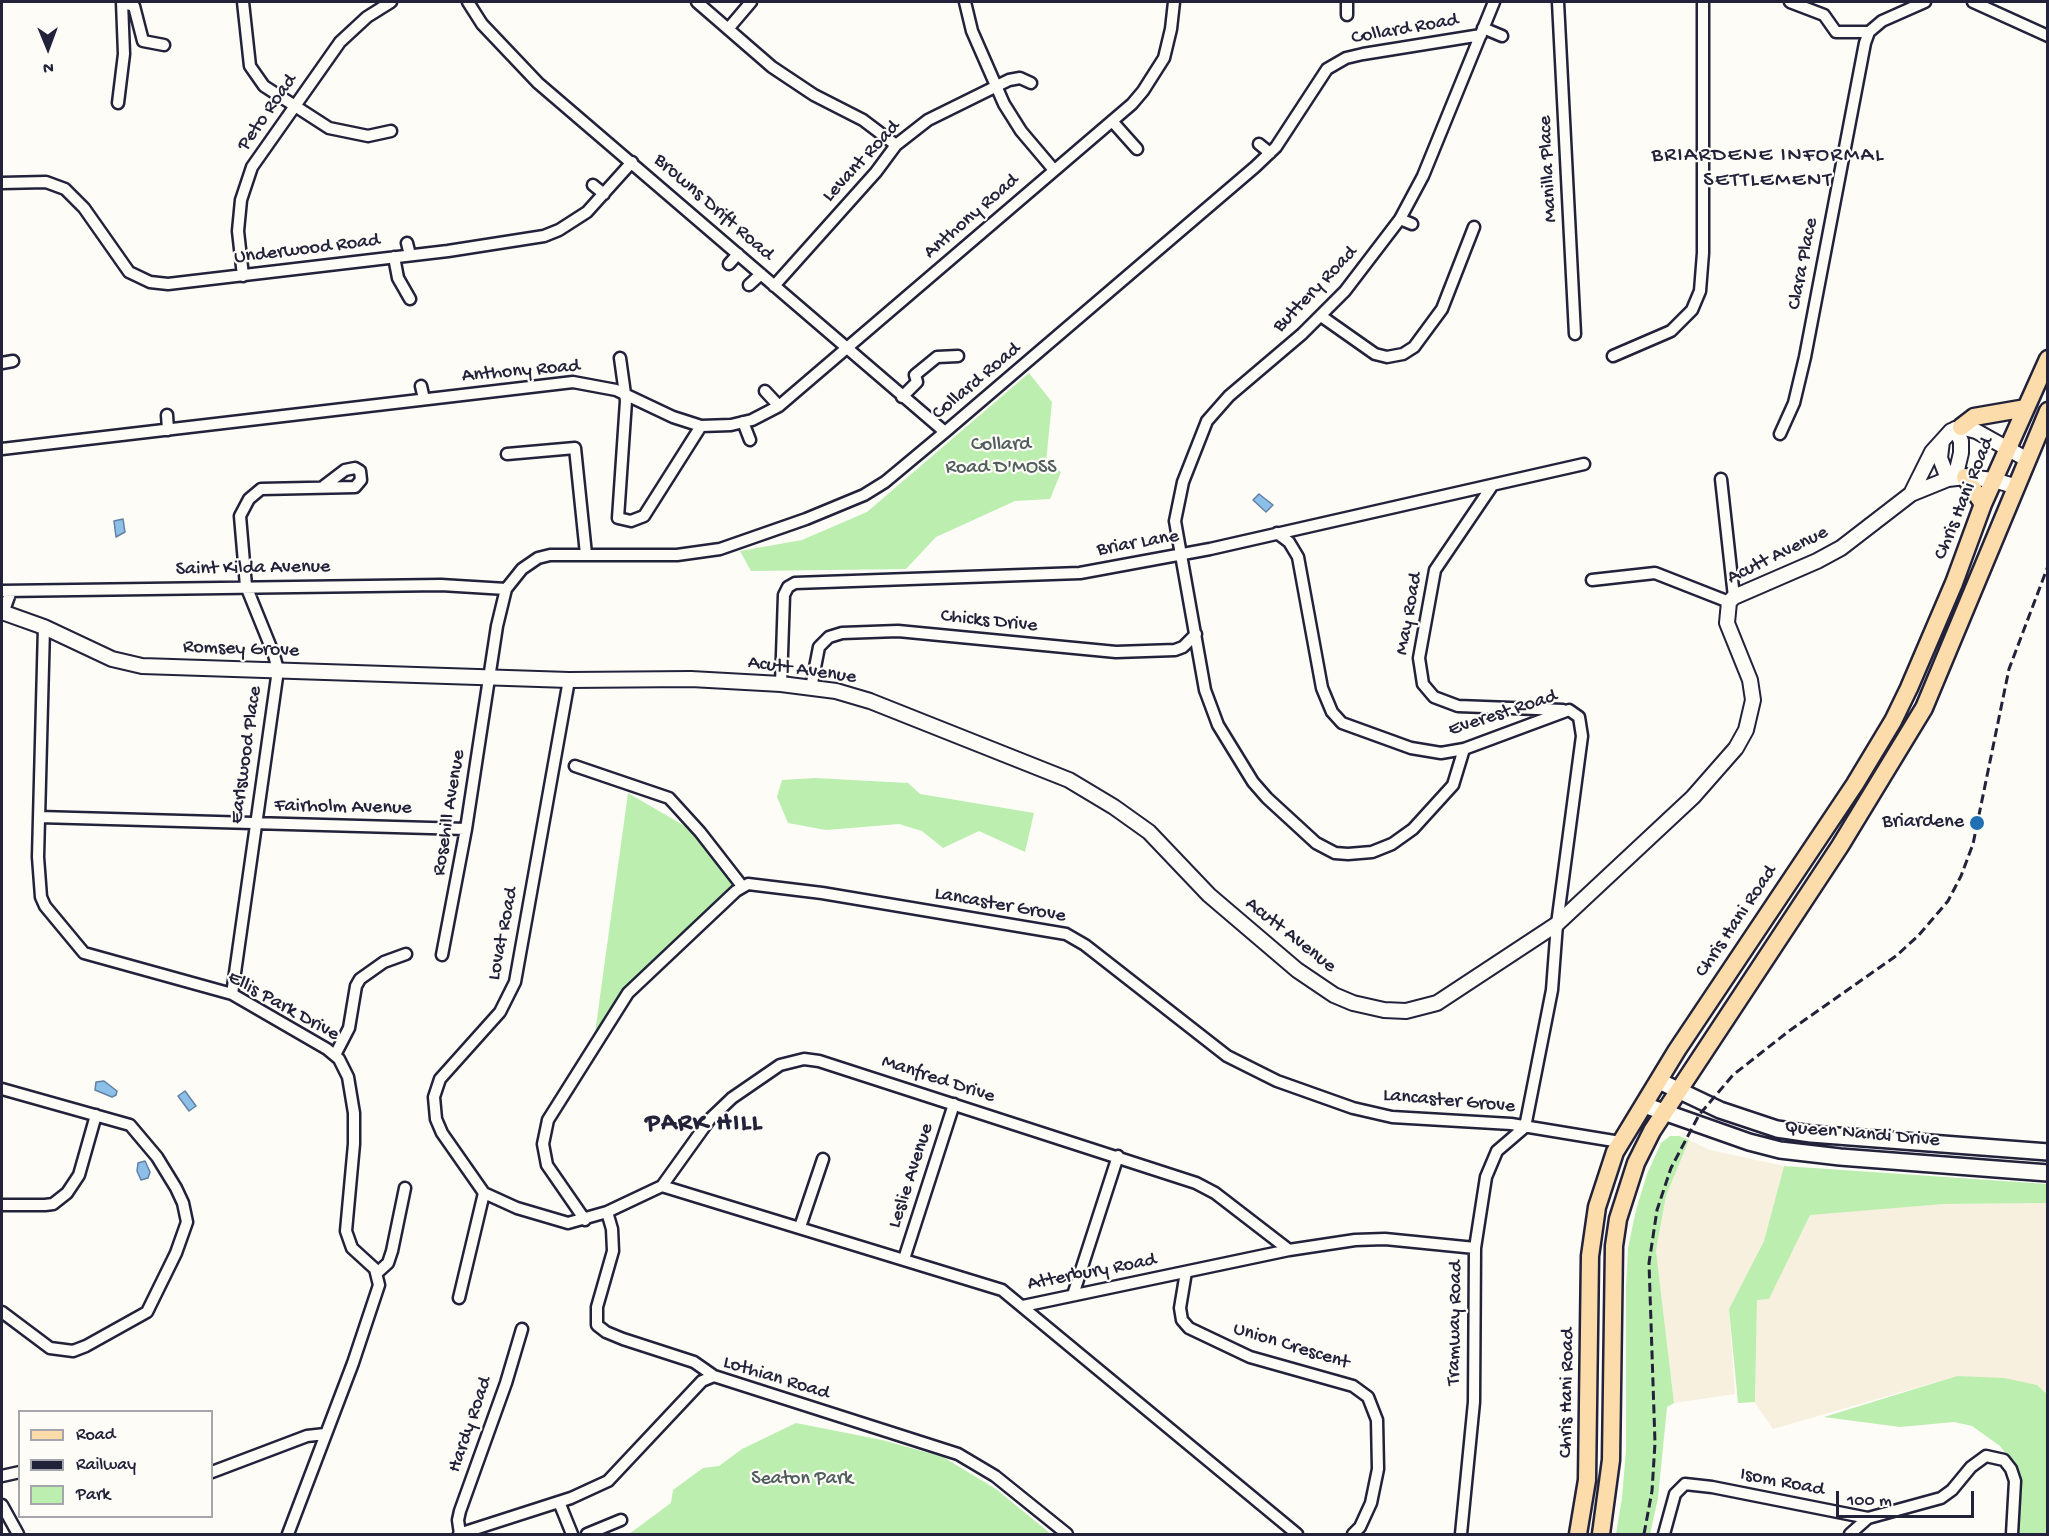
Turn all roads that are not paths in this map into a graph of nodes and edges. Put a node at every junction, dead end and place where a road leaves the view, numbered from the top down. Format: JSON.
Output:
{"nodes":[{"id":1,"x":123,"y":2,"type":"edge"},
{"id":2,"x":243,"y":2,"type":"edge"},
{"id":3,"x":391,"y":2,"type":"edge"},
{"id":4,"x":468,"y":2,"type":"edge"},
{"id":5,"x":697,"y":2,"type":"edge"},
{"id":6,"x":752,"y":2,"type":"edge"},
{"id":7,"x":965,"y":2,"type":"edge"},
{"id":8,"x":1174,"y":2,"type":"edge"},
{"id":9,"x":1347,"y":2,"type":"edge"},
{"id":10,"x":1494,"y":2,"type":"edge"},
{"id":11,"x":1558,"y":2,"type":"edge"},
{"id":12,"x":1702,"y":2,"type":"edge"},
{"id":13,"x":1790,"y":2,"type":"edge"},
{"id":14,"x":1925,"y":2,"type":"edge"},
{"id":15,"x":1973,"y":2,"type":"edge"},
{"id":16,"x":1347,"y":15,"type":"dead end"},
{"id":17,"x":728,"y":29,"type":"junction"},
{"id":18,"x":1871,"y":31,"type":"junction"},
{"id":19,"x":1482,"y":32,"type":"junction"},
{"id":20,"x":1502,"y":36,"type":"dead end"},
{"id":21,"x":2048,"y":36,"type":"edge"},
{"id":22,"x":164,"y":45,"type":"dead end"},
{"id":23,"x":1031,"y":82,"type":"dead end"},
{"id":24,"x":996,"y":87,"type":"junction"},
{"id":25,"x":118,"y":103,"type":"dead end"},
{"id":26,"x":294,"y":107,"type":"junction"},
{"id":27,"x":1112,"y":121,"type":"junction"},
{"id":28,"x":391,"y":131,"type":"dead end"},
{"id":29,"x":1259,"y":144,"type":"dead end"},
{"id":30,"x":896,"y":145,"type":"junction"},
{"id":31,"x":1137,"y":149,"type":"dead end"},
{"id":32,"x":1270,"y":153,"type":"junction"},
{"id":33,"x":632,"y":162,"type":"junction"},
{"id":34,"x":1054,"y":170,"type":"junction"},
{"id":35,"x":2,"y":183,"type":"edge"},
{"id":36,"x":593,"y":185,"type":"dead end"},
{"id":37,"x":604,"y":194,"type":"junction"},
{"id":38,"x":1400,"y":219,"type":"junction"},
{"id":39,"x":1412,"y":224,"type":"dead end"},
{"id":40,"x":1474,"y":227,"type":"dead end"},
{"id":41,"x":407,"y":243,"type":"dead end"},
{"id":42,"x":738,"y":254,"type":"junction"},
{"id":43,"x":410,"y":255,"type":"junction"},
{"id":44,"x":394,"y":257,"type":"junction"},
{"id":45,"x":729,"y":264,"type":"dead end"},
{"id":46,"x":761,"y":274,"type":"junction"},
{"id":47,"x":243,"y":276,"type":"junction"},
{"id":48,"x":749,"y":285,"type":"dead end"},
{"id":49,"x":774,"y":286,"type":"junction"},
{"id":50,"x":410,"y":298,"type":"dead end"},
{"id":51,"x":1321,"y":316,"type":"junction"},
{"id":52,"x":1575,"y":334,"type":"dead end"},
{"id":53,"x":847,"y":349,"type":"junction"},
{"id":54,"x":958,"y":356,"type":"dead end"},
{"id":55,"x":1613,"y":356,"type":"dead end"},
{"id":56,"x":620,"y":358,"type":"dead end"},
{"id":57,"x":2048,"y":359,"type":"edge"},
{"id":58,"x":421,"y":386,"type":"dead end"},
{"id":59,"x":765,"y":391,"type":"dead end"},
{"id":60,"x":626,"y":394,"type":"junction"},
{"id":61,"x":902,"y":397,"type":"junction"},
{"id":62,"x":424,"y":399,"type":"junction"},
{"id":63,"x":779,"y":406,"type":"junction"},
{"id":64,"x":2026,"y":408,"type":"junction"},
{"id":65,"x":2048,"y":411,"type":"edge"},
{"id":66,"x":167,"y":415,"type":"dead end"},
{"id":67,"x":743,"y":422,"type":"junction"},
{"id":68,"x":701,"y":426,"type":"junction"},
{"id":69,"x":1958,"y":428,"type":"junction"},
{"id":70,"x":168,"y":430,"type":"junction"},
{"id":71,"x":945,"y":432,"type":"junction"},
{"id":72,"x":1780,"y":434,"type":"dead end"},
{"id":73,"x":1943,"y":438,"type":"junction"},
{"id":74,"x":750,"y":440,"type":"dead end"},
{"id":75,"x":2,"y":449,"type":"edge"},
{"id":76,"x":2009,"y":449,"type":"junction"},
{"id":77,"x":507,"y":454,"type":"dead end"},
{"id":78,"x":2028,"y":459,"type":"junction"},
{"id":79,"x":1584,"y":464,"type":"dead end"},
{"id":80,"x":1956,"y":478,"type":"junction"},
{"id":81,"x":1721,"y":479,"type":"dead end"},
{"id":82,"x":1994,"y":480,"type":"junction"},
{"id":83,"x":324,"y":486,"type":"dead end"},
{"id":84,"x":1492,"y":486,"type":"junction"},
{"id":85,"x":2017,"y":487,"type":"junction"},
{"id":86,"x":1911,"y":494,"type":"junction"},
{"id":87,"x":1983,"y":504,"type":"junction"},
{"id":88,"x":1277,"y":533,"type":"junction"},
{"id":89,"x":586,"y":554,"type":"junction"},
{"id":90,"x":1180,"y":555,"type":"junction"},
{"id":91,"x":1592,"y":580,"type":"dead end"},
{"id":92,"x":246,"y":586,"type":"junction"},
{"id":93,"x":506,"y":589,"type":"junction"},
{"id":94,"x":6,"y":591,"type":"edge"},
{"id":95,"x":1732,"y":600,"type":"junction"},
{"id":96,"x":2,"y":612,"type":"edge"},
{"id":97,"x":44,"y":627,"type":"junction"},
{"id":98,"x":1196,"y":634,"type":"junction"},
{"id":99,"x":278,"y":670,"type":"junction"},
{"id":100,"x":490,"y":677,"type":"junction"},
{"id":101,"x":569,"y":680,"type":"junction"},
{"id":102,"x":782,"y":684,"type":"junction"},
{"id":103,"x":811,"y":688,"type":"junction"},
{"id":104,"x":1569,"y":710,"type":"junction"},
{"id":105,"x":1464,"y":749,"type":"junction"},
{"id":106,"x":575,"y":766,"type":"dead end"},
{"id":107,"x":39,"y":817,"type":"junction"},
{"id":108,"x":255,"y":824,"type":"junction"},
{"id":109,"x":466,"y":829,"type":"junction"},
{"id":110,"x":742,"y":886,"type":"junction"},
{"id":111,"x":1557,"y":924,"type":"junction"},
{"id":112,"x":406,"y":954,"type":"dead end"},
{"id":113,"x":442,"y":955,"type":"dead end"},
{"id":114,"x":232,"y":994,"type":"junction"},
{"id":115,"x":335,"y":1055,"type":"junction"},
{"id":116,"x":1659,"y":1081,"type":"junction"},
{"id":117,"x":2,"y":1089,"type":"edge"},
{"id":118,"x":1678,"y":1090,"type":"junction"},
{"id":119,"x":954,"y":1104,"type":"junction"},
{"id":120,"x":1644,"y":1105,"type":"junction"},
{"id":121,"x":1664,"y":1113,"type":"junction"},
{"id":122,"x":96,"y":1115,"type":"junction"},
{"id":123,"x":1525,"y":1127,"type":"junction"},
{"id":124,"x":1620,"y":1142,"type":"junction"},
{"id":125,"x":2048,"y":1152,"type":"edge"},
{"id":126,"x":1118,"y":1156,"type":"junction"},
{"id":127,"x":823,"y":1159,"type":"dead end"},
{"id":128,"x":2048,"y":1173,"type":"edge"},
{"id":129,"x":662,"y":1186,"type":"junction"},
{"id":130,"x":405,"y":1188,"type":"dead end"},
{"id":131,"x":484,"y":1193,"type":"junction"},
{"id":132,"x":2,"y":1205,"type":"edge"},
{"id":133,"x":607,"y":1212,"type":"junction"},
{"id":134,"x":585,"y":1220,"type":"junction"},
{"id":135,"x":800,"y":1227,"type":"junction"},
{"id":136,"x":1475,"y":1248,"type":"junction"},
{"id":137,"x":1289,"y":1250,"type":"junction"},
{"id":138,"x":904,"y":1259,"type":"junction"},
{"id":139,"x":1186,"y":1272,"type":"junction"},
{"id":140,"x":377,"y":1273,"type":"junction"},
{"id":141,"x":1073,"y":1295,"type":"junction"},
{"id":142,"x":459,"y":1298,"type":"dead end"},
{"id":143,"x":1023,"y":1306,"type":"junction"},
{"id":144,"x":2,"y":1312,"type":"edge"},
{"id":145,"x":522,"y":1329,"type":"dead end"},
{"id":146,"x":1590,"y":1366,"type":"junction"},
{"id":147,"x":714,"y":1376,"type":"junction"},
{"id":148,"x":1611,"y":1386,"type":"junction"},
{"id":149,"x":325,"y":1434,"type":"junction"},
{"id":150,"x":18,"y":1472,"type":"edge"},
{"id":151,"x":213,"y":1472,"type":"edge"},
{"id":152,"x":2,"y":1476,"type":"edge"},
{"id":153,"x":559,"y":1502,"type":"junction"},
{"id":154,"x":2,"y":1505,"type":"edge"},
{"id":155,"x":1868,"y":1518,"type":"junction"},
{"id":156,"x":621,"y":1520,"type":"dead end"},
{"id":157,"x":18,"y":1534,"type":"edge"},
{"id":158,"x":288,"y":1534,"type":"edge"},
{"id":159,"x":460,"y":1534,"type":"edge"},
{"id":160,"x":572,"y":1534,"type":"edge"},
{"id":161,"x":587,"y":1534,"type":"edge"},
{"id":162,"x":1067,"y":1534,"type":"edge"},
{"id":163,"x":1297,"y":1534,"type":"edge"},
{"id":164,"x":1353,"y":1534,"type":"edge"},
{"id":165,"x":1461,"y":1534,"type":"edge"},
{"id":166,"x":1578,"y":1534,"type":"edge"},
{"id":167,"x":1601,"y":1534,"type":"edge"},
{"id":168,"x":1664,"y":1534,"type":"edge"},
{"id":169,"x":1850,"y":1534,"type":"edge"},
{"id":170,"x":2012,"y":1534,"type":"edge"}],
"edges":[{"from":1,"to":22,"type":"street"},
{"from":1,"to":25,"type":"street"},
{"from":2,"to":26,"type":"street"},
{"from":3,"to":26,"type":"street","name":"Peto Road"},
{"from":4,"to":33,"type":"street","name":"Browns Drift Road"},
{"from":5,"to":17,"type":"street"},
{"from":6,"to":17,"type":"street"},
{"from":7,"to":24,"type":"street"},
{"from":8,"to":27,"type":"street","name":"Anthony Road"},
{"from":9,"to":16,"type":"street"},
{"from":10,"to":19,"type":"street","name":"Buttery Road"},
{"from":11,"to":52,"type":"street","name":"Manilla Place"},
{"from":12,"to":55,"type":"street"},
{"from":13,"to":18,"type":"street"},
{"from":14,"to":18,"type":"street"},
{"from":15,"to":21,"type":"street"},
{"from":17,"to":30,"type":"street"},
{"from":18,"to":72,"type":"street","name":"Clara Place"},
{"from":19,"to":20,"type":"street"},
{"from":19,"to":32,"type":"street","name":"Collard Road"},
{"from":19,"to":38,"type":"street","name":"Buttery Road"},
{"from":23,"to":24,"type":"street","name":"Levant Road"},
{"from":24,"to":30,"type":"street","name":"Levant Road"},
{"from":24,"to":34,"type":"street"},
{"from":26,"to":28,"type":"street"},
{"from":26,"to":47,"type":"street","name":"Peto Road"},
{"from":27,"to":31,"type":"street"},
{"from":27,"to":34,"type":"street","name":"Anthony Road"},
{"from":29,"to":32,"type":"street"},
{"from":30,"to":49,"type":"street","name":"Levant Road"},
{"from":32,"to":71,"type":"street","name":"Collard Road"},
{"from":33,"to":37,"type":"street","name":"Underwood Road"},
{"from":33,"to":42,"type":"street","name":"Browns Drift Road"},
{"from":34,"to":53,"type":"street","name":"Anthony Road"},
{"from":35,"to":47,"type":"street","name":"Underwood Road"},
{"from":36,"to":37,"type":"street"},
{"from":37,"to":43,"type":"street","name":"Underwood Road"},
{"from":38,"to":39,"type":"street"},
{"from":38,"to":51,"type":"street","name":"Buttery Road"},
{"from":40,"to":51,"type":"street"},
{"from":41,"to":43,"type":"street"},
{"from":42,"to":45,"type":"street"},
{"from":42,"to":46,"type":"street","name":"Browns Drift Road"},
{"from":43,"to":44,"type":"street","name":"Underwood Road"},
{"from":44,"to":47,"type":"street","name":"Underwood Road"},
{"from":44,"to":50,"type":"street"},
{"from":46,"to":48,"type":"street"},
{"from":46,"to":49,"type":"street","name":"Browns Drift Road"},
{"from":49,"to":53,"type":"street","name":"Browns Drift Road"},
{"from":51,"to":90,"type":"street","name":"Buttery Road"},
{"from":53,"to":61,"type":"street","name":"Browns Drift Road"},
{"from":53,"to":63,"type":"street","name":"Anthony Road"},
{"from":54,"to":61,"type":"street"},
{"from":56,"to":60,"type":"street"},
{"from":57,"to":64,"type":"main road","name":"Chris Hani Road"},
{"from":58,"to":62,"type":"street"},
{"from":59,"to":63,"type":"street"},
{"from":60,"to":62,"type":"street","name":"Anthony Road"},
{"from":60,"to":68,"type":"street","name":"Anthony Road"},
{"from":60,"to":68,"type":"street"},
{"from":61,"to":71,"type":"street","name":"Browns Drift Road"},
{"from":62,"to":70,"type":"street","name":"Anthony Road"},
{"from":63,"to":67,"type":"street","name":"Anthony Road"},
{"from":64,"to":69,"type":"main road"},
{"from":64,"to":76,"type":"main road","name":"Chris Hani Road"},
{"from":65,"to":78,"type":"main road"},
{"from":66,"to":70,"type":"street"},
{"from":67,"to":68,"type":"street","name":"Anthony Road"},
{"from":67,"to":74,"type":"street"},
{"from":69,"to":73,"type":"street","name":"Acutt Avenue"},
{"from":69,"to":76,"type":"street"},
{"from":69,"to":80,"type":"street"},
{"from":70,"to":75,"type":"street","name":"Anthony Road"},
{"from":71,"to":89,"type":"street","name":"Collard Road"},
{"from":73,"to":80,"type":"street"},
{"from":73,"to":86,"type":"street","name":"Acutt Avenue"},
{"from":76,"to":78,"type":"street"},
{"from":76,"to":82,"type":"main road","name":"Chris Hani Road"},
{"from":77,"to":89,"type":"street"},
{"from":78,"to":85,"type":"main road"},
{"from":79,"to":84,"type":"street","name":"Briar Lane"},
{"from":80,"to":82,"type":"street","name":"Acutt Avenue"},
{"from":80,"to":86,"type":"street","name":"Acutt Avenue"},
{"from":80,"to":87,"type":"main road"},
{"from":81,"to":95,"type":"street"},
{"from":82,"to":85,"type":"street","name":"Acutt Avenue"},
{"from":82,"to":87,"type":"main road","name":"Chris Hani Road"},
{"from":83,"to":92,"type":"street","name":"Earlswood Place"},
{"from":84,"to":88,"type":"street","name":"Briar Lane"},
{"from":84,"to":104,"type":"street","name":"May Road"},
{"from":85,"to":118,"type":"main road"},
{"from":86,"to":95,"type":"street","name":"Acutt Avenue"},
{"from":87,"to":116,"type":"main road","name":"Chris Hani Road"},
{"from":88,"to":90,"type":"street","name":"Briar Lane"},
{"from":88,"to":105,"type":"street","name":"Everest Road"},
{"from":89,"to":93,"type":"street","name":"Collard Road"},
{"from":90,"to":98,"type":"street","name":"Buttery Road"},
{"from":90,"to":102,"type":"street","name":"Briar Lane"},
{"from":91,"to":95,"type":"street"},
{"from":92,"to":93,"type":"street","name":"Saint Kilda Avenue"},
{"from":92,"to":94,"type":"street","name":"Saint Kilda Avenue"},
{"from":92,"to":99,"type":"street","name":"Earlswood Place"},
{"from":93,"to":100,"type":"street"},
{"from":94,"to":96,"type":"street"},
{"from":95,"to":111,"type":"street","name":"Acutt Avenue"},
{"from":96,"to":97,"type":"street","name":"Romsey Grove"},
{"from":97,"to":99,"type":"street","name":"Romsey Grove"},
{"from":97,"to":107,"type":"street","name":"Ellis Park Drive"},
{"from":98,"to":103,"type":"street","name":"Chicks Drive"},
{"from":98,"to":105,"type":"street","name":"Buttery Road"},
{"from":99,"to":100,"type":"street","name":"Romsey Grove"},
{"from":99,"to":108,"type":"street","name":"Earlswood Place"},
{"from":100,"to":101,"type":"street","name":"Acutt Avenue"},
{"from":100,"to":109,"type":"street","name":"Rosehill Avenue"},
{"from":101,"to":102,"type":"street","name":"Acutt Avenue"},
{"from":101,"to":131,"type":"street","name":"Lovat Road"},
{"from":102,"to":103,"type":"street","name":"Acutt Avenue"},
{"from":103,"to":111,"type":"street","name":"Acutt Avenue"},
{"from":104,"to":105,"type":"street","name":"Everest Road"},
{"from":104,"to":111,"type":"street","name":"Everest Road"},
{"from":106,"to":110,"type":"street"},
{"from":107,"to":108,"type":"street","name":"Fairholm Avenue"},
{"from":107,"to":114,"type":"street","name":"Ellis Park Drive"},
{"from":108,"to":109,"type":"street","name":"Fairholm Avenue"},
{"from":108,"to":114,"type":"street","name":"Earlswood Place"},
{"from":109,"to":113,"type":"street","name":"Rosehill Avenue"},
{"from":110,"to":123,"type":"street","name":"Lancaster Grove"},
{"from":110,"to":134,"type":"street"},
{"from":111,"to":123,"type":"street","name":"Everest Road"},
{"from":112,"to":115,"type":"street"},
{"from":114,"to":115,"type":"street","name":"Ellis Park Drive"},
{"from":115,"to":140,"type":"street","name":"Ellis Park Drive"},
{"from":116,"to":118,"type":"main road","name":"Queen Nandi Drive"},
{"from":116,"to":120,"type":"main road","name":"Chris Hani Road"},
{"from":117,"to":122,"type":"street"},
{"from":118,"to":121,"type":"main road"},
{"from":118,"to":125,"type":"main road","name":"Queen Nandi Drive"},
{"from":119,"to":126,"type":"street","name":"Manfred Drive"},
{"from":119,"to":129,"type":"street","name":"Manfred Drive"},
{"from":119,"to":138,"type":"street","name":"Leslie Avenue"},
{"from":120,"to":121,"type":"main road","name":"Queen Nandi Drive"},
{"from":120,"to":124,"type":"main road","name":"Chris Hani Road"},
{"from":121,"to":128,"type":"main road","name":"Queen Nandi Drive"},
{"from":121,"to":148,"type":"main road"},
{"from":122,"to":132,"type":"street"},
{"from":122,"to":144,"type":"street"},
{"from":123,"to":124,"type":"street","name":"Lancaster Grove"},
{"from":123,"to":136,"type":"street","name":"Tramway Road"},
{"from":124,"to":146,"type":"main road","name":"Chris Hani Road"},
{"from":126,"to":137,"type":"street","name":"Manfred Drive"},
{"from":126,"to":141,"type":"street"},
{"from":127,"to":135,"type":"street"},
{"from":129,"to":133,"type":"street","name":"Manfred Drive"},
{"from":129,"to":135,"type":"street","name":"Atterbury Road"},
{"from":130,"to":140,"type":"street"},
{"from":131,"to":134,"type":"street"},
{"from":131,"to":142,"type":"street"},
{"from":133,"to":134,"type":"street","name":"Manfred Drive"},
{"from":133,"to":147,"type":"street"},
{"from":135,"to":138,"type":"street","name":"Atterbury Road"},
{"from":136,"to":137,"type":"street","name":"Atterbury Road"},
{"from":136,"to":165,"type":"street","name":"Tramway Road"},
{"from":137,"to":139,"type":"street","name":"Atterbury Road"},
{"from":138,"to":143,"type":"street","name":"Atterbury Road"},
{"from":139,"to":141,"type":"street","name":"Atterbury Road"},
{"from":139,"to":164,"type":"street","name":"Union Crescent"},
{"from":140,"to":149,"type":"street"},
{"from":141,"to":143,"type":"street","name":"Atterbury Road"},
{"from":143,"to":163,"type":"street"},
{"from":145,"to":159,"type":"street","name":"Hardy Road"},
{"from":146,"to":148,"type":"main road"},
{"from":146,"to":166,"type":"main road","name":"Chris Hani Road"},
{"from":147,"to":153,"type":"street","name":"Lothian Road"},
{"from":147,"to":162,"type":"street","name":"Lothian Road"},
{"from":148,"to":167,"type":"main road"},
{"from":149,"to":151,"type":"street"},
{"from":149,"to":158,"type":"street"},
{"from":150,"to":152,"type":"street"},
{"from":153,"to":159,"type":"street","name":"Lothian Road"},
{"from":153,"to":160,"type":"street"},
{"from":154,"to":157,"type":"street"},
{"from":155,"to":168,"type":"street","name":"Isom Road"},
{"from":155,"to":169,"type":"street"},
{"from":155,"to":170,"type":"street","name":"Isom Road"},
{"from":156,"to":161,"type":"street"}]}
